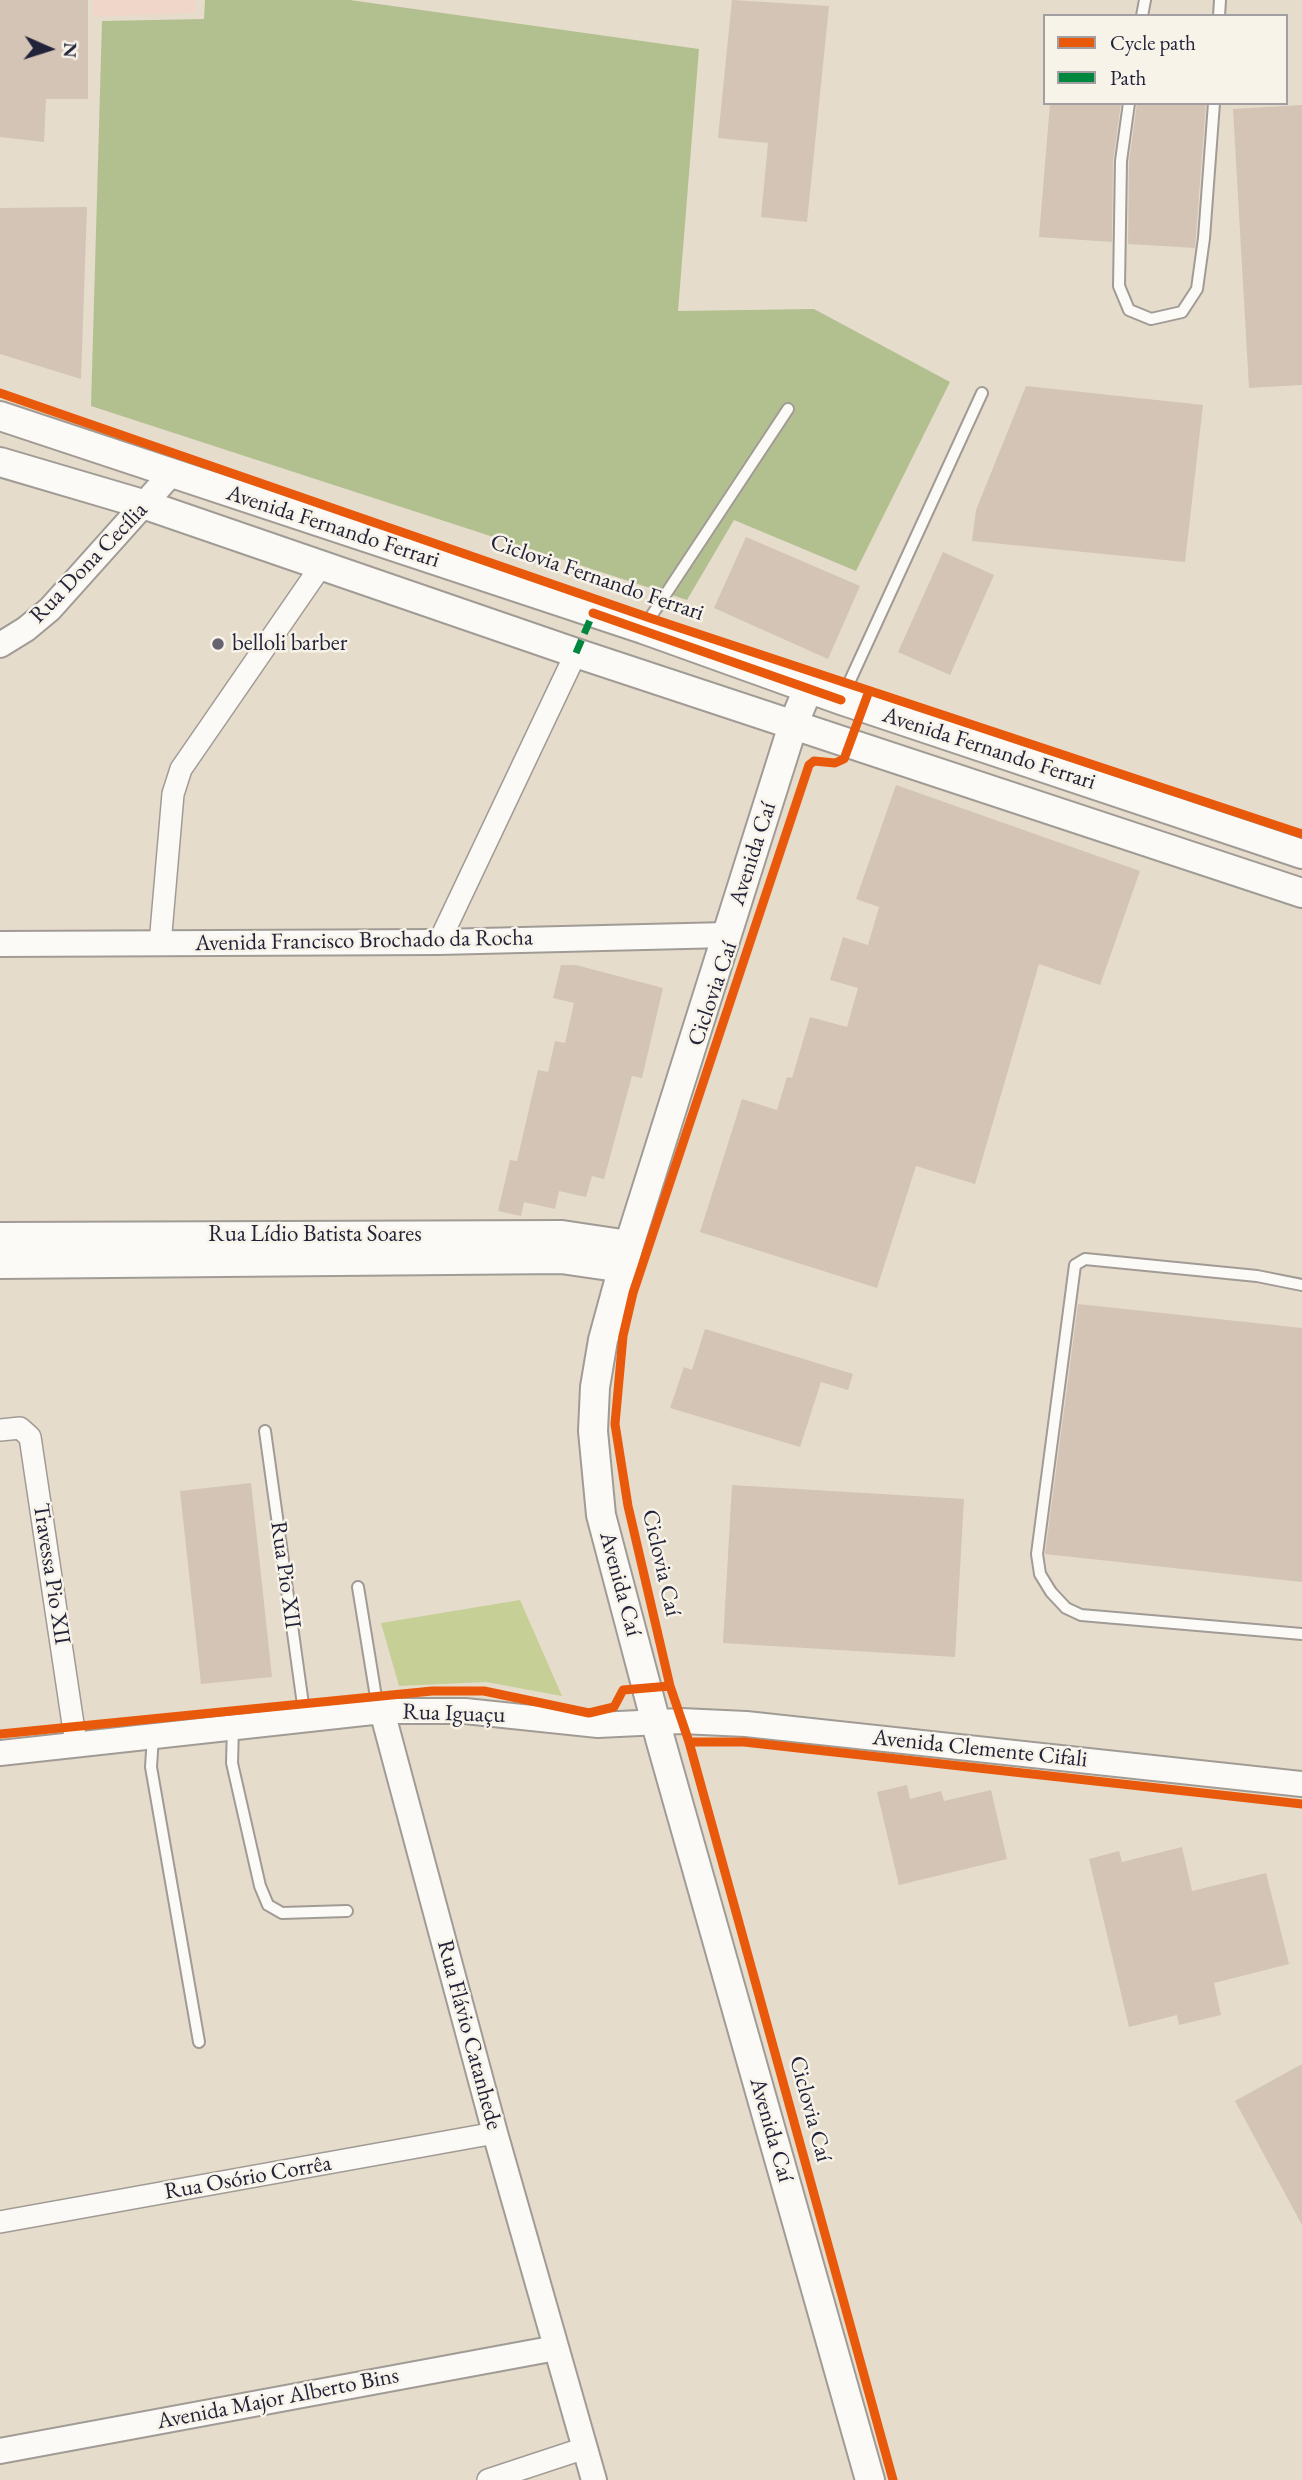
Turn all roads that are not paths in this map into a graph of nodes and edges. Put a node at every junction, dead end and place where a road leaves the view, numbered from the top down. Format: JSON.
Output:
{"nodes":[{"id":1,"x":1129,"y":105,"type":"edge"},
{"id":2,"x":1214,"y":105,"type":"edge"},
{"id":3,"x":982,"y":393,"type":"dead end"},
{"id":4,"x":788,"y":409,"type":"dead end"},
{"id":5,"x":0,"y":416,"type":"edge"},
{"id":6,"x":0,"y":462,"type":"edge"},
{"id":7,"x":171,"y":474,"type":"junction"},
{"id":8,"x":146,"y":505,"type":"junction"},
{"id":9,"x":321,"y":566,"type":"junction"},
{"id":10,"x":643,"y":629,"type":"junction"},
{"id":11,"x":0,"y":645,"type":"edge"},
{"id":12,"x":576,"y":653,"type":"junction"},
{"id":13,"x":808,"y":689,"type":"junction"},
{"id":14,"x":841,"y":700,"type":"junction"},
{"id":15,"x":793,"y":725,"type":"junction"},
{"id":16,"x":1178,"y":812,"type":"junction"},
{"id":17,"x":1170,"y":847,"type":"junction"},
{"id":18,"x":1302,"y":854,"type":"edge"},
{"id":19,"x":1302,"y":893,"type":"edge"},
{"id":20,"x":727,"y":935,"type":"junction"},
{"id":21,"x":439,"y":942,"type":"junction"},
{"id":22,"x":0,"y":944,"type":"edge"},
{"id":23,"x":160,"y":944,"type":"junction"},
{"id":24,"x":0,"y":1237,"type":"edge"},
{"id":25,"x":114,"y":1249,"type":"junction"},
{"id":26,"x":626,"y":1257,"type":"junction"},
{"id":27,"x":0,"y":1264,"type":"edge"},
{"id":28,"x":1302,"y":1285,"type":"edge"},
{"id":29,"x":0,"y":1430,"type":"edge"},
{"id":30,"x":265,"y":1431,"type":"dead end"},
{"id":31,"x":358,"y":1587,"type":"dead end"},
{"id":32,"x":1302,"y":1634,"type":"edge"},
{"id":33,"x":382,"y":1711,"type":"junction"},
{"id":34,"x":305,"y":1719,"type":"junction"},
{"id":35,"x":658,"y":1723,"type":"junction"},
{"id":36,"x":233,"y":1727,"type":"junction"},
{"id":37,"x":152,"y":1736,"type":"junction"},
{"id":38,"x":76,"y":1744,"type":"junction"},
{"id":39,"x":0,"y":1753,"type":"edge"},
{"id":40,"x":1302,"y":1784,"type":"edge"},
{"id":41,"x":348,"y":1911,"type":"dead end"},
{"id":42,"x":199,"y":2042,"type":"dead end"},
{"id":43,"x":495,"y":2133,"type":"junction"},
{"id":44,"x":0,"y":2222,"type":"edge"},
{"id":45,"x":556,"y":2348,"type":"junction"},
{"id":46,"x":585,"y":2448,"type":"junction"},
{"id":47,"x":0,"y":2451,"type":"edge"},
{"id":48,"x":488,"y":2480,"type":"edge"},
{"id":49,"x":594,"y":2480,"type":"edge"},
{"id":50,"x":870,"y":2480,"type":"edge"}],
"edges":[{"from":1,"to":2,"type":"lane"},
{"from":3,"to":14,"type":"lane"},
{"from":4,"to":10,"type":"lane"},
{"from":5,"to":7,"type":"main road","name":"Avenida Fernando Ferrari"},
{"from":6,"to":8,"type":"main road","name":"Avenida Fernando Ferrari"},
{"from":7,"to":8,"type":"street","name":"Rua Dona Cecília"},
{"from":7,"to":10,"type":"main road","name":"Avenida Fernando Ferrari"},
{"from":8,"to":9,"type":"main road","name":"Avenida Fernando Ferrari"},
{"from":8,"to":11,"type":"street","name":"Rua Dona Cecília"},
{"from":9,"to":12,"type":"main road","name":"Avenida Fernando Ferrari"},
{"from":9,"to":23,"type":"street"},
{"from":10,"to":13,"type":"main road","name":"Avenida Fernando Ferrari"},
{"from":12,"to":15,"type":"main road","name":"Avenida Fernando Ferrari"},
{"from":12,"to":21,"type":"street"},
{"from":13,"to":14,"type":"main road","name":"Avenida Fernando Ferrari"},
{"from":13,"to":15,"type":"main road","name":"Avenida Caí"},
{"from":14,"to":16,"type":"main road","name":"Avenida Fernando Ferrari"},
{"from":15,"to":17,"type":"main road","name":"Avenida Fernando Ferrari"},
{"from":15,"to":20,"type":"main road","name":"Avenida Caí"},
{"from":16,"to":17,"type":"main road"},
{"from":16,"to":18,"type":"main road","name":"Avenida Fernando Ferrari"},
{"from":17,"to":19,"type":"main road","name":"Avenida Fernando Ferrari"},
{"from":20,"to":21,"type":"street","name":"Avenida Francisco Brochado da Rocha"},
{"from":20,"to":26,"type":"main road","name":"Avenida Caí"},
{"from":21,"to":23,"type":"street","name":"Avenida Francisco Brochado da Rocha"},
{"from":22,"to":23,"type":"street","name":"Avenida Francisco Brochado da Rocha"},
{"from":24,"to":25,"type":"main road","name":"Rua Lídio Batista Soares"},
{"from":25,"to":26,"type":"main road","name":"Rua Lídio Batista Soares"},
{"from":25,"to":27,"type":"main road","name":"Rua Lídio Batista Soares"},
{"from":26,"to":35,"type":"main road","name":"Avenida Caí"},
{"from":28,"to":32,"type":"lane"},
{"from":29,"to":38,"type":"street","name":"Travessa Pio XII"},
{"from":30,"to":34,"type":"lane","name":"Rua Pio XII"},
{"from":31,"to":33,"type":"lane","name":"Rua Flávio Catanhede"},
{"from":33,"to":34,"type":"street","name":"Rua Iguaçu"},
{"from":33,"to":35,"type":"street","name":"Rua Iguaçu"},
{"from":33,"to":43,"type":"street","name":"Rua Flávio Catanhede"},
{"from":34,"to":36,"type":"street","name":"Rua Iguaçu"},
{"from":35,"to":40,"type":"street","name":"Avenida Clemente Cifali"},
{"from":35,"to":50,"type":"main road","name":"Avenida Caí"},
{"from":36,"to":37,"type":"street","name":"Rua Iguaçu"},
{"from":36,"to":41,"type":"lane"},
{"from":37,"to":38,"type":"street","name":"Rua Iguaçu"},
{"from":37,"to":42,"type":"lane"},
{"from":38,"to":39,"type":"street","name":"Rua Iguaçu"},
{"from":43,"to":44,"type":"street","name":"Rua Osório Corrêa"},
{"from":43,"to":45,"type":"street","name":"Rua Flávio Catanhede"},
{"from":45,"to":46,"type":"street","name":"Rua Flávio Catanhede"},
{"from":45,"to":47,"type":"street","name":"Avenida Major Alberto Bins"},
{"from":46,"to":48,"type":"street"},
{"from":46,"to":49,"type":"street","name":"Rua Flávio Catanhede"}]}
